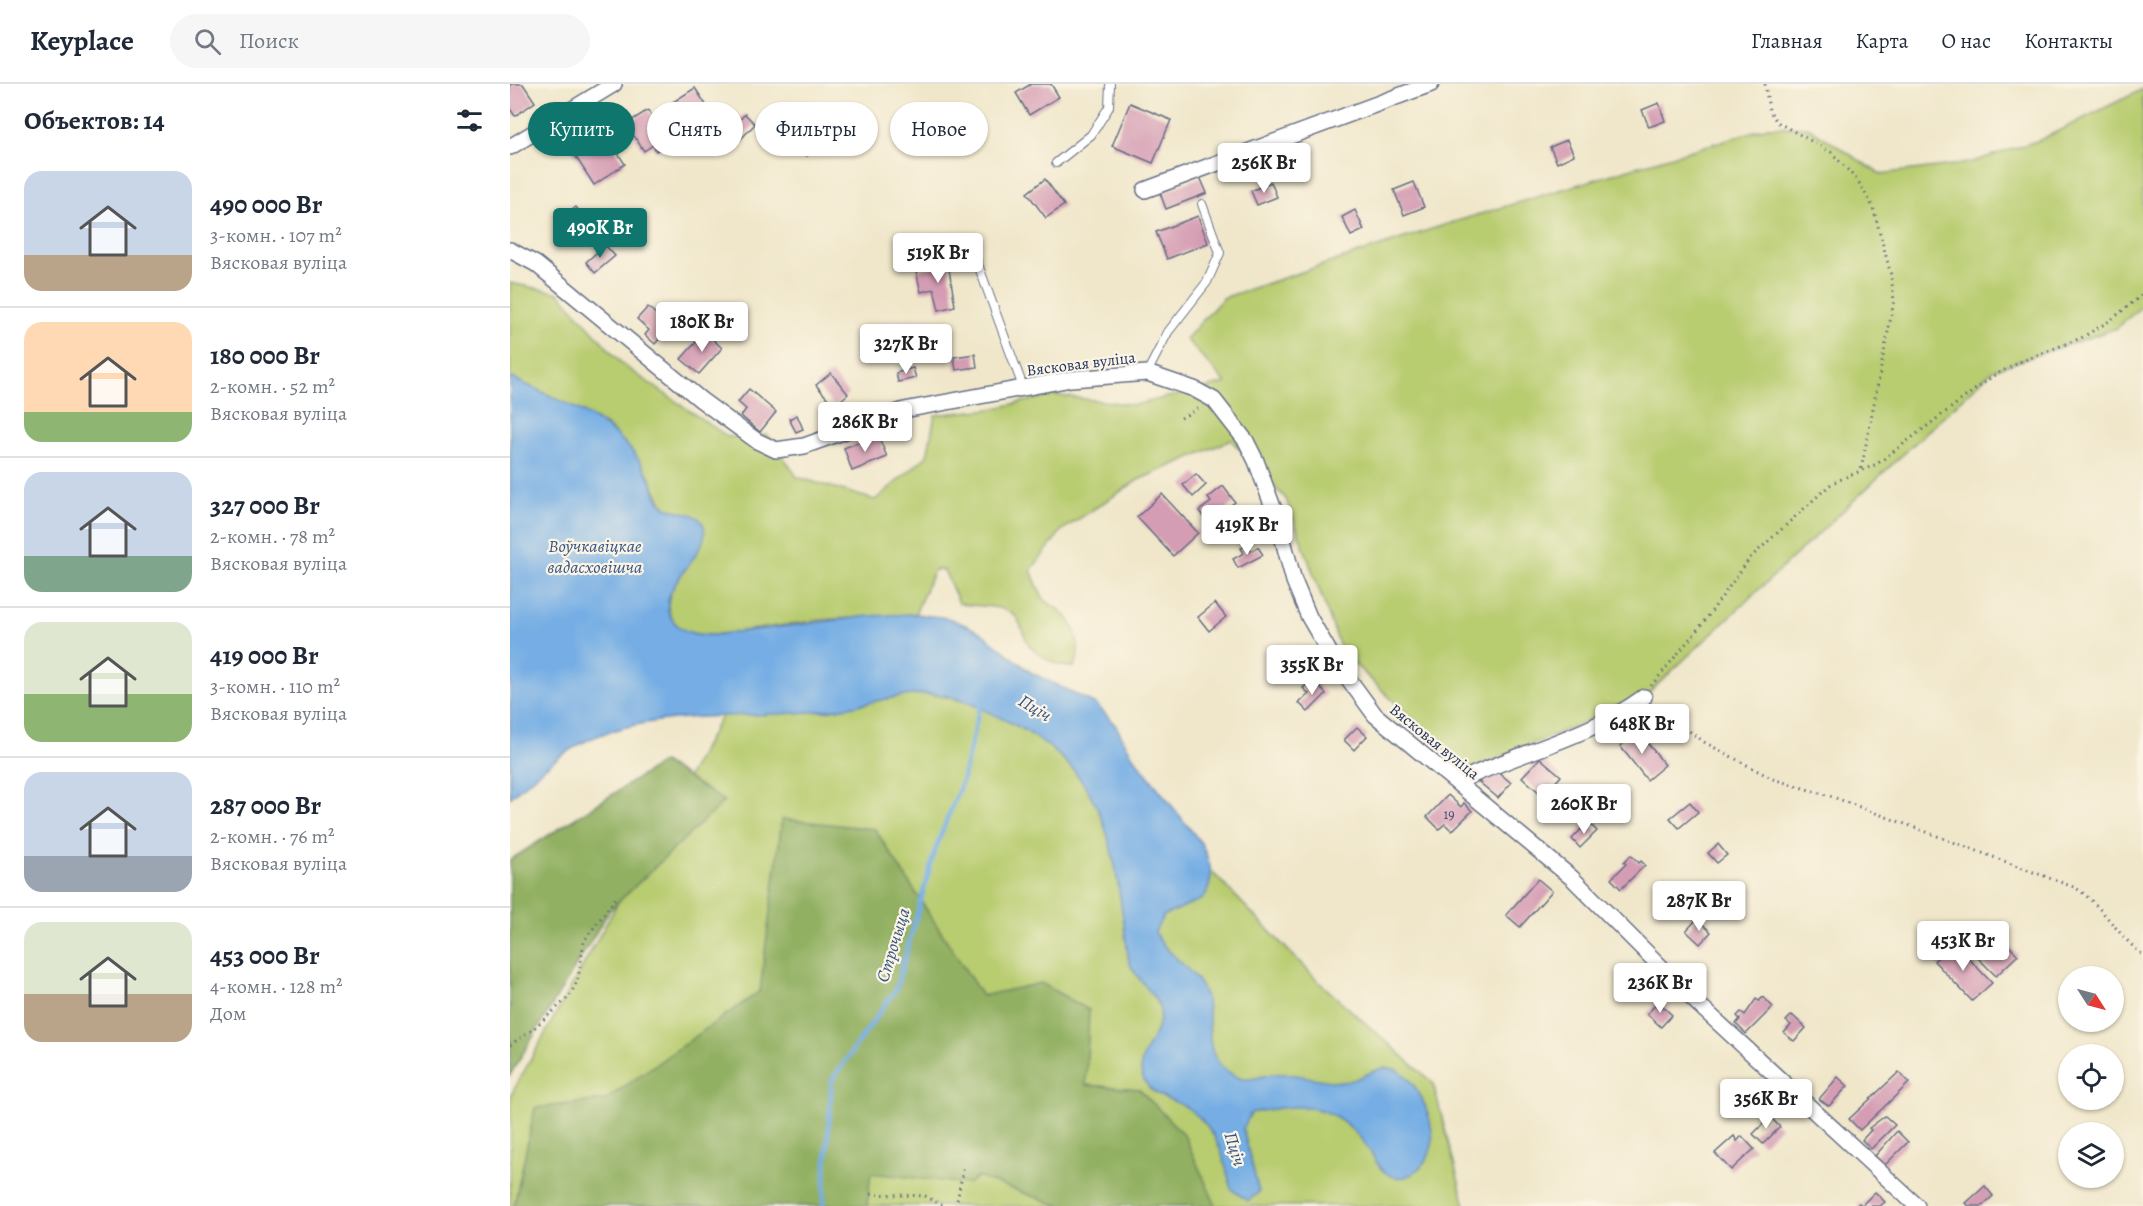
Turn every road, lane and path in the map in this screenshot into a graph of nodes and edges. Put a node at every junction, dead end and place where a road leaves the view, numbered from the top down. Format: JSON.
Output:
{"nodes":[{"id":1,"x":614,"y":84,"type":"edge"},
{"id":2,"x":1110,"y":84,"type":"edge"},
{"id":3,"x":1431,"y":84,"type":"edge"},
{"id":4,"x":1765,"y":84,"type":"edge"},
{"id":5,"x":510,"y":147,"type":"edge"},
{"id":6,"x":1056,"y":163,"type":"dead end"},
{"id":7,"x":1145,"y":190,"type":"dead end"},
{"id":8,"x":1202,"y":204,"type":"dead end"},
{"id":9,"x":972,"y":248,"type":"dead end"},
{"id":10,"x":510,"y":250,"type":"edge"},
{"id":11,"x":2143,"y":294,"type":"edge"},
{"id":12,"x":1147,"y":373,"type":"junction"},
{"id":13,"x":1023,"y":387,"type":"junction"},
{"id":14,"x":1861,"y":470,"type":"junction"},
{"id":15,"x":1644,"y":697,"type":"junction"},
{"id":16,"x":1457,"y":782,"type":"junction"},
{"id":17,"x":617,"y":896,"type":"dead end"},
{"id":18,"x":2143,"y":955,"type":"edge"},
{"id":19,"x":510,"y":1045,"type":"edge"},
{"id":20,"x":964,"y":1167,"type":"dead end"},
{"id":21,"x":871,"y":1194,"type":"dead end"},
{"id":22,"x":944,"y":1206,"type":"edge"},
{"id":23,"x":956,"y":1206,"type":"edge"},
{"id":24,"x":1917,"y":1206,"type":"edge"}],
"edges":[{"from":1,"to":5,"type":"street"},
{"from":2,"to":6,"type":"lane"},
{"from":3,"to":7,"type":"street"},
{"from":4,"to":14,"type":"path"},
{"from":8,"to":12,"type":"lane"},
{"from":9,"to":13,"type":"lane"},
{"from":10,"to":13,"type":"street","name":"Вясковая вуліца"},
{"from":11,"to":14,"type":"path"},
{"from":12,"to":13,"type":"street","name":"Вясковая вуліца"},
{"from":12,"to":16,"type":"street","name":"Вясковая вуліца"},
{"from":14,"to":15,"type":"path"},
{"from":15,"to":16,"type":"street"},
{"from":15,"to":18,"type":"path"},
{"from":16,"to":24,"type":"street","name":"Вясковая вуліца"},
{"from":17,"to":19,"type":"path"},
{"from":20,"to":23,"type":"path"},
{"from":21,"to":22,"type":"path"}]}
